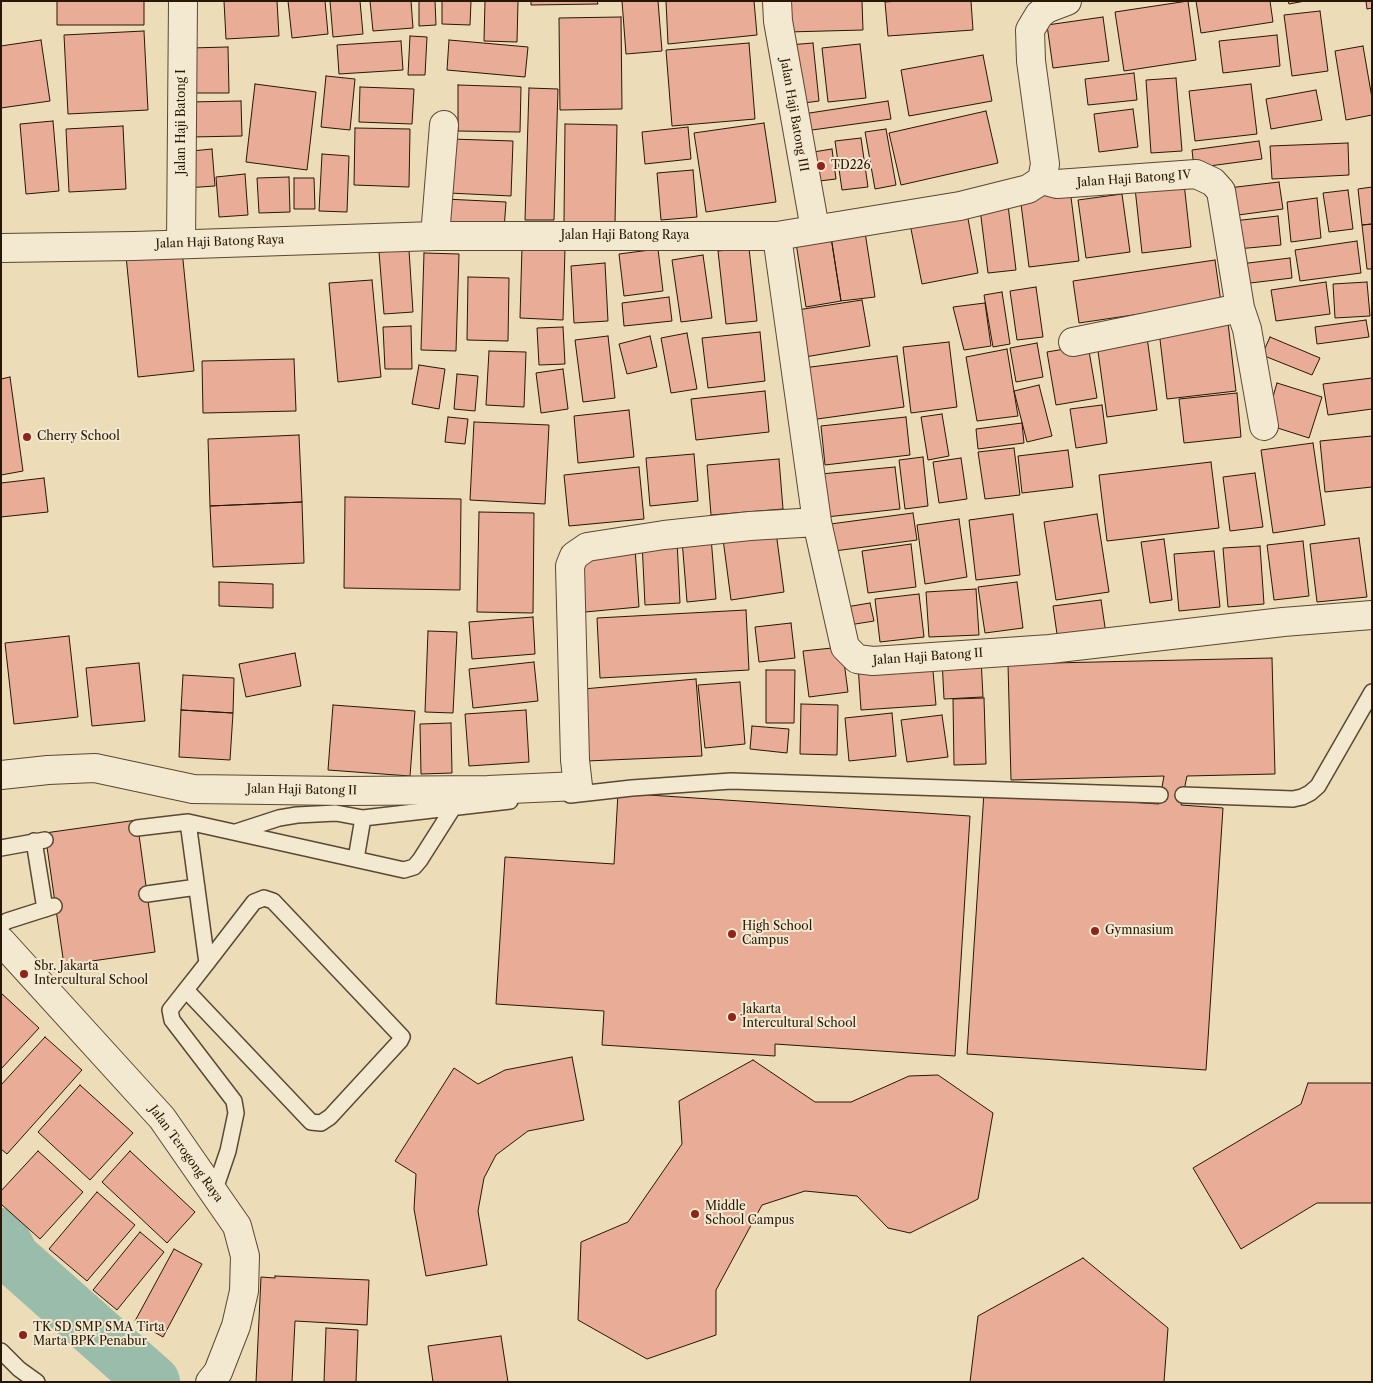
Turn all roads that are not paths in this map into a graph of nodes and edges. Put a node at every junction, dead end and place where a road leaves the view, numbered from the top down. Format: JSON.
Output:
{"nodes":[{"id":1,"x":183,"y":1,"type":"edge"},
{"id":2,"x":777,"y":1,"type":"edge"},
{"id":3,"x":1067,"y":1,"type":"edge"},
{"id":4,"x":444,"y":126,"type":"dead end"},
{"id":5,"x":1042,"y":180,"type":"junction"},
{"id":6,"x":815,"y":229,"type":"junction"},
{"id":7,"x":435,"y":236,"type":"junction"},
{"id":8,"x":777,"y":236,"type":"junction"},
{"id":9,"x":181,"y":243,"type":"junction"},
{"id":10,"x":1,"y":248,"type":"edge"},
{"id":11,"x":1240,"y":308,"type":"junction"},
{"id":12,"x":1073,"y":342,"type":"dead end"},
{"id":13,"x":1264,"y":426,"type":"dead end"},
{"id":14,"x":817,"y":522,"type":"junction"},
{"id":15,"x":1372,"y":615,"type":"edge"},
{"id":16,"x":1372,"y":692,"type":"edge"},
{"id":17,"x":1,"y":775,"type":"edge"},
{"id":18,"x":1160,"y":795,"type":"dead end"},
{"id":19,"x":1182,"y":795,"type":"dead end"},
{"id":20,"x":453,"y":808,"type":"junction"},
{"id":21,"x":363,"y":818,"type":"junction"},
{"id":22,"x":188,"y":822,"type":"junction"},
{"id":23,"x":137,"y":828,"type":"dead end"},
{"id":24,"x":236,"y":832,"type":"junction"},
{"id":25,"x":1,"y":848,"type":"edge"},
{"id":26,"x":356,"y":859,"type":"junction"},
{"id":27,"x":197,"y":887,"type":"junction"},
{"id":28,"x":147,"y":894,"type":"dead end"},
{"id":29,"x":1,"y":925,"type":"edge"},
{"id":30,"x":1,"y":941,"type":"edge"},
{"id":31,"x":207,"y":963,"type":"junction"},
{"id":32,"x":186,"y":990,"type":"junction"},
{"id":33,"x":214,"y":1192,"type":"junction"},
{"id":34,"x":1,"y":1351,"type":"edge"},
{"id":35,"x":16,"y":1375,"type":"edge"},
{"id":36,"x":214,"y":1377,"type":"edge"},
{"id":37,"x":37,"y":1382,"type":"edge"}],
"edges":[{"from":1,"to":9,"type":"street","name":"Jalan Haji Batong I"},
{"from":2,"to":6,"type":"street","name":"Jalan Haji Batong III"},
{"from":3,"to":5,"type":"street"},
{"from":4,"to":7,"type":"street"},
{"from":5,"to":6,"type":"street","name":"Jalan Haji Batong Raya"},
{"from":5,"to":11,"type":"street","name":"Jalan Haji Batong IV"},
{"from":6,"to":8,"type":"street","name":"Jalan Haji Batong Raya"},
{"from":7,"to":8,"type":"street","name":"Jalan Haji Batong Raya"},
{"from":7,"to":9,"type":"street","name":"Jalan Haji Batong Raya"},
{"from":8,"to":14,"type":"street","name":"Jalan Haji Batong II"},
{"from":9,"to":10,"type":"street","name":"Jalan Haji Batong Raya"},
{"from":11,"to":12,"type":"street"},
{"from":11,"to":13,"type":"street","name":"Jalan Haji Batong IV"},
{"from":14,"to":15,"type":"street","name":"Jalan Haji Batong II"},
{"from":14,"to":17,"type":"street","name":"Jalan Haji Batong II"},
{"from":16,"to":19,"type":"lane"},
{"from":18,"to":20,"type":"lane"},
{"from":20,"to":21,"type":"lane"},
{"from":20,"to":26,"type":"lane"},
{"from":21,"to":24,"type":"lane"},
{"from":21,"to":26,"type":"lane"},
{"from":22,"to":23,"type":"lane"},
{"from":22,"to":24,"type":"lane"},
{"from":22,"to":27,"type":"lane"},
{"from":24,"to":26,"type":"lane"},
{"from":25,"to":29,"type":"lane"},
{"from":27,"to":28,"type":"lane"},
{"from":27,"to":31,"type":"lane"},
{"from":30,"to":33,"type":"street","name":"Jalan Terogong Raya"},
{"from":31,"to":32,"type":"lane"},
{"from":31,"to":32,"type":"lane"},
{"from":32,"to":33,"type":"lane"},
{"from":33,"to":36,"type":"street","name":"Jalan Terogong Raya"},
{"from":34,"to":35,"type":"lane"},
{"from":35,"to":37,"type":"lane"}]}
